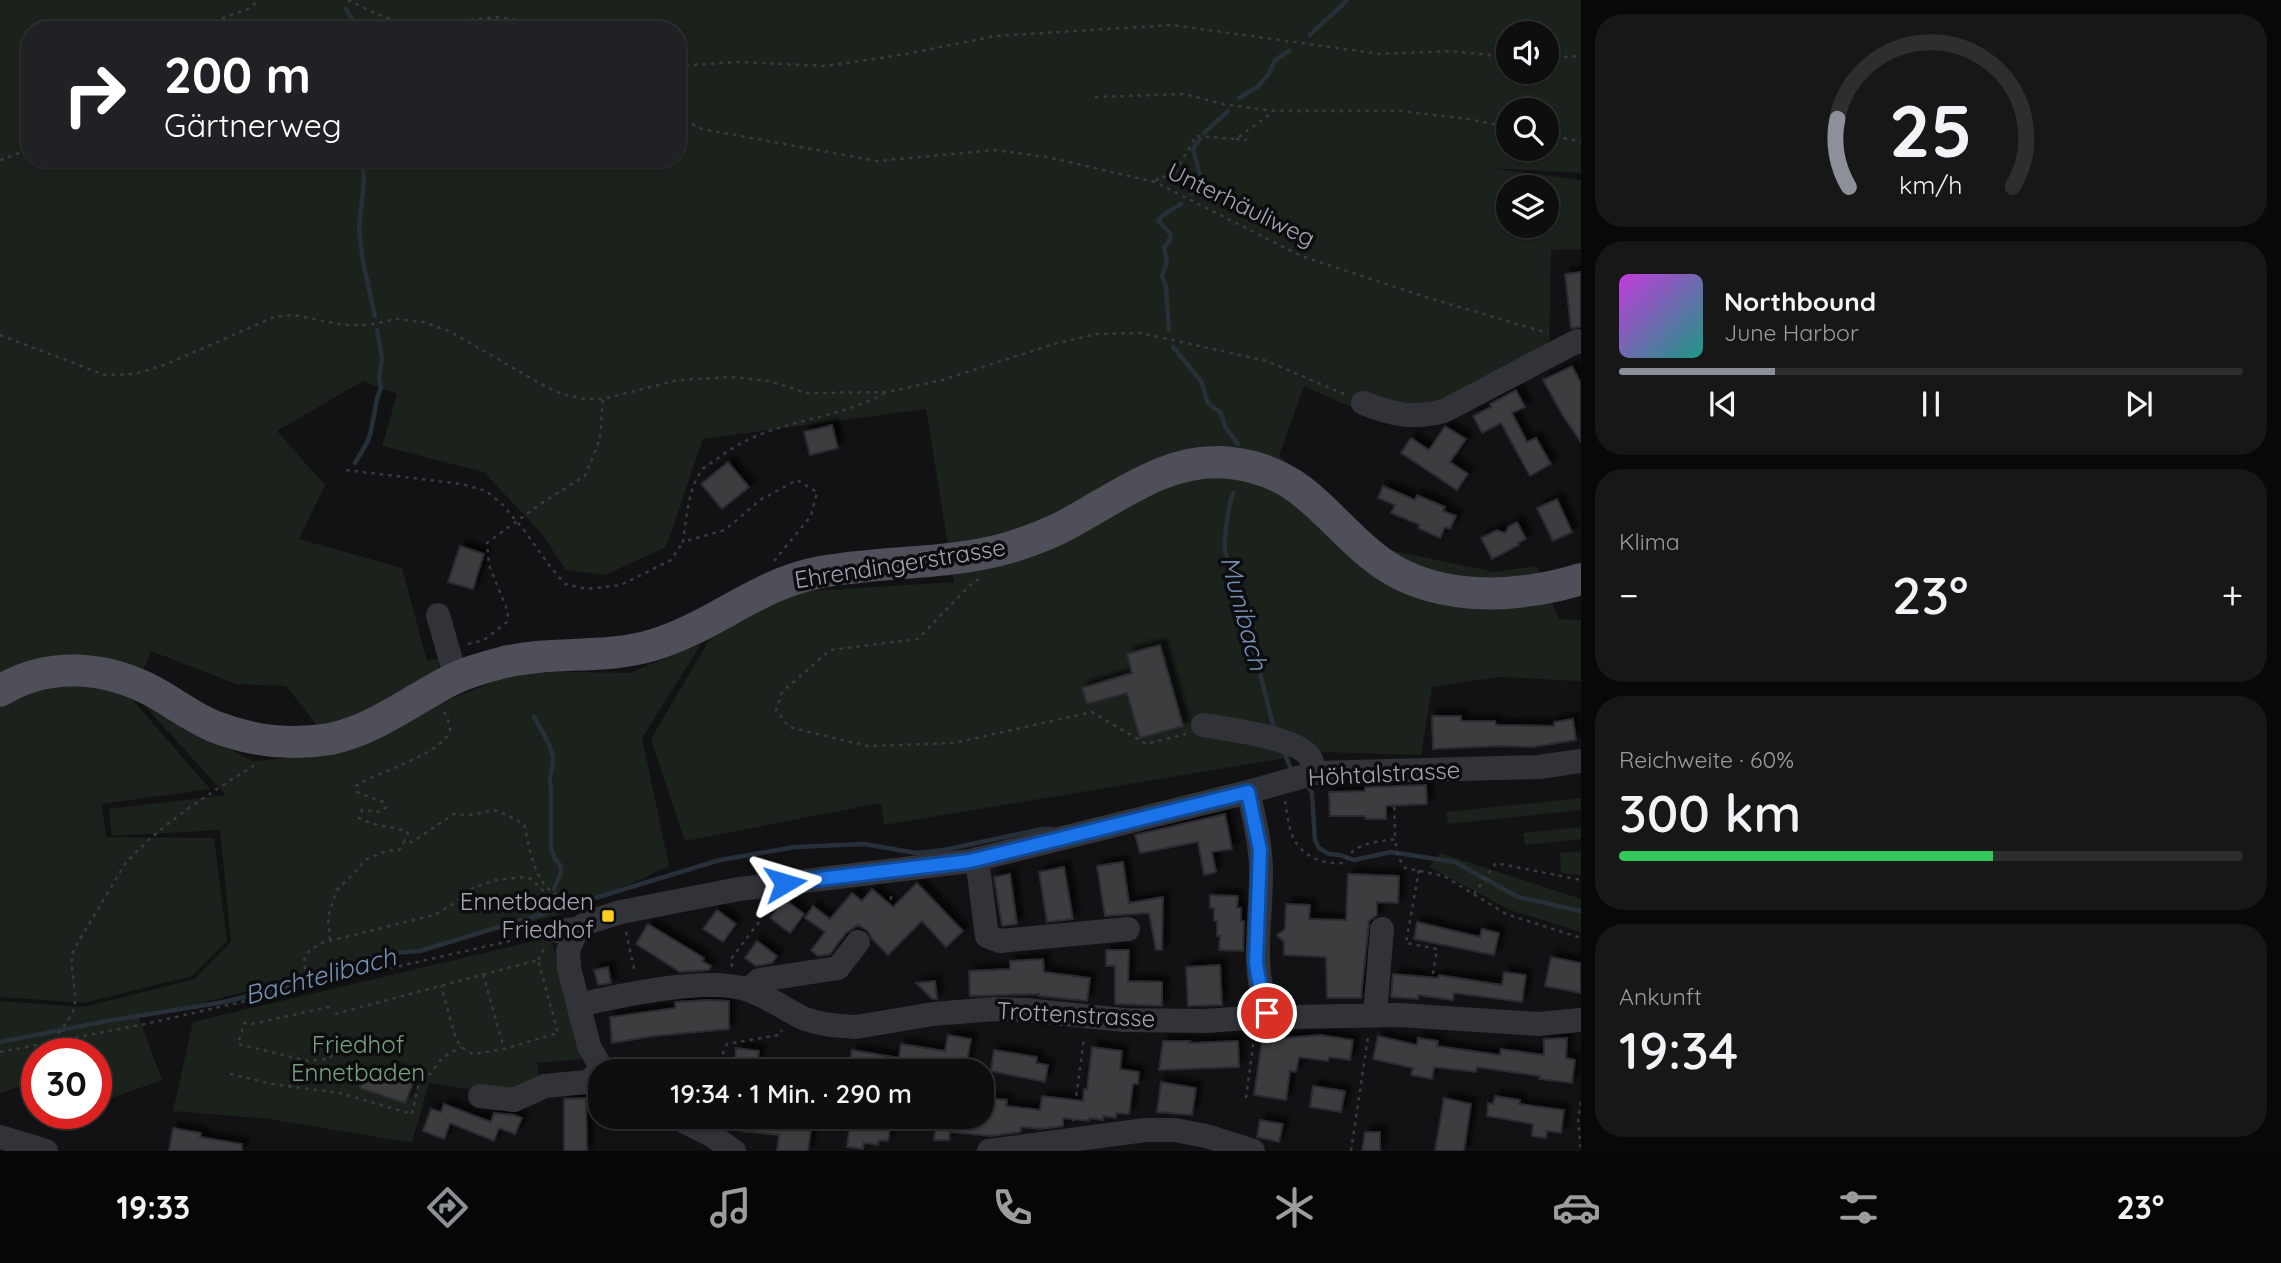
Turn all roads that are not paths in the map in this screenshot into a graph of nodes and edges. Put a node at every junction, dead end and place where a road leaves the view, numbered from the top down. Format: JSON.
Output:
{"nodes":[{"id":1,"x":1579,"y":342,"type":"edge"},
{"id":2,"x":1363,"y":403,"type":"road end"},
{"id":3,"x":1581,"y":579,"type":"edge"},
{"id":4,"x":438,"y":615,"type":"dead end"},
{"id":5,"x":444,"y":684,"type":"junction"},
{"id":6,"x":0,"y":691,"type":"edge"},
{"id":7,"x":1203,"y":725,"type":"road end"},
{"id":8,"x":1581,"y":761,"type":"edge"},
{"id":9,"x":1315,"y":772,"type":"junction"},
{"id":10,"x":1248,"y":792,"type":"junction"},
{"id":11,"x":977,"y":859,"type":"junction"},
{"id":12,"x":1128,"y":929,"type":"dead end"},
{"id":13,"x":1382,"y":929,"type":"dead end"},
{"id":14,"x":858,"y":942,"type":"road end"},
{"id":15,"x":742,"y":988,"type":"junction"},
{"id":16,"x":579,"y":1004,"type":"junction"},
{"id":17,"x":1261,"y":1020,"type":"junction"},
{"id":18,"x":1372,"y":1020,"type":"junction"},
{"id":19,"x":1581,"y":1020,"type":"edge"},
{"id":20,"x":596,"y":1059,"type":"edge"},
{"id":21,"x":588,"y":1081,"type":"edge"},
{"id":22,"x":480,"y":1096,"type":"dead end"},
{"id":23,"x":699,"y":1129,"type":"edge"},
{"id":24,"x":0,"y":1137,"type":"edge"},
{"id":25,"x":46,"y":1151,"type":"edge"},
{"id":26,"x":734,"y":1151,"type":"edge"},
{"id":27,"x":989,"y":1151,"type":"edge"},
{"id":28,"x":1253,"y":1151,"type":"edge"}],
"edges":[{"from":1,"to":2,"type":"street"},
{"from":3,"to":5,"type":"main road","name":"Ehrendingerstrasse"},
{"from":4,"to":5,"type":"street"},
{"from":5,"to":6,"type":"main road","name":"Ehrendingerstrasse"},
{"from":7,"to":9,"type":"street"},
{"from":8,"to":9,"type":"street","name":"Höhtalstrasse"},
{"from":9,"to":10,"type":"street","name":"Höhtalstrasse"},
{"from":10,"to":11,"type":"street","name":"Höhtalstrasse"},
{"from":10,"to":17,"type":"street"},
{"from":11,"to":12,"type":"street"},
{"from":11,"to":16,"type":"street","name":"Höhtalstrasse"},
{"from":13,"to":18,"type":"street"},
{"from":14,"to":15,"type":"street"},
{"from":15,"to":16,"type":"street","name":"Trottenstrasse"},
{"from":15,"to":17,"type":"street","name":"Trottenstrasse"},
{"from":16,"to":20,"type":"street"},
{"from":17,"to":18,"type":"street","name":"Trottenstrasse"},
{"from":18,"to":19,"type":"street","name":"Trottenstrasse"},
{"from":21,"to":22,"type":"street"},
{"from":23,"to":26,"type":"street"},
{"from":24,"to":25,"type":"street"},
{"from":27,"to":28,"type":"street"}]}
